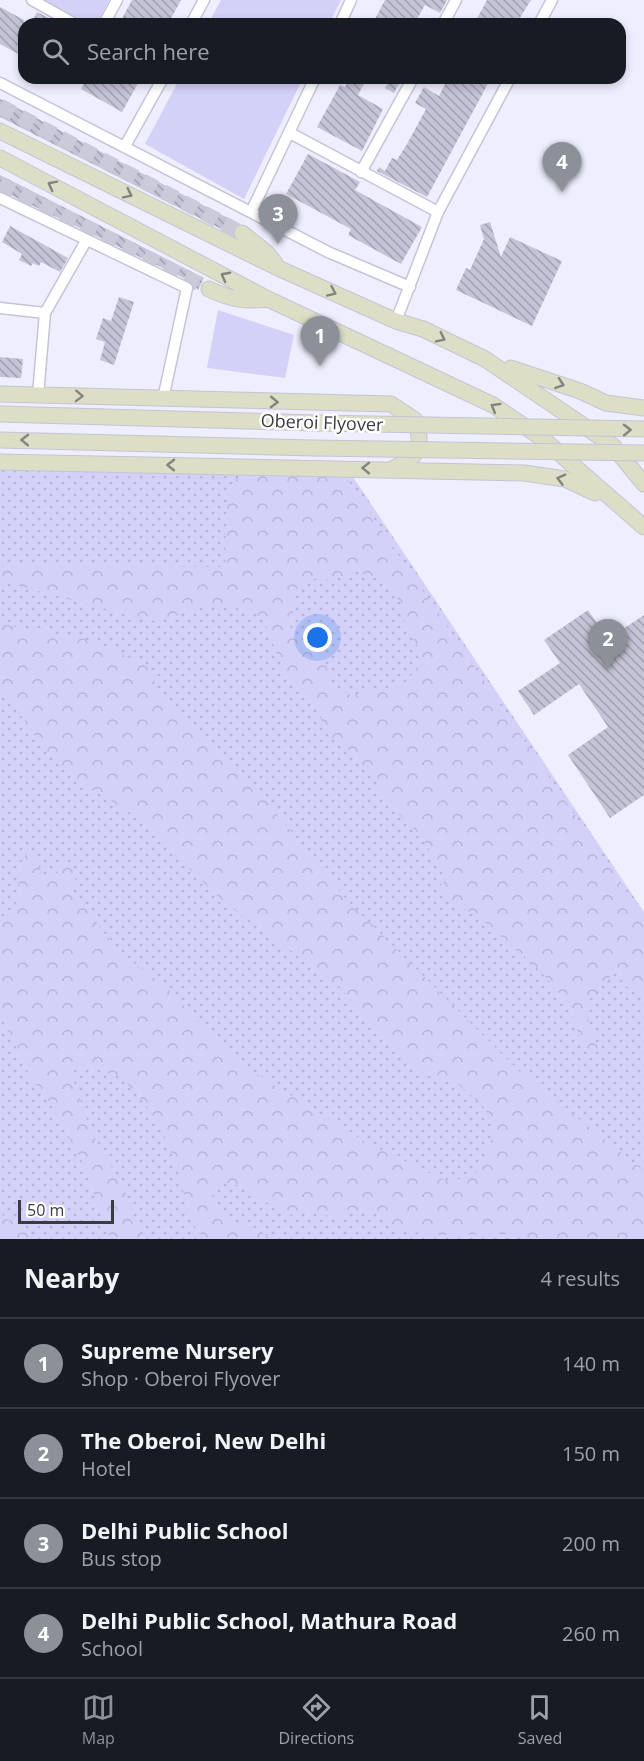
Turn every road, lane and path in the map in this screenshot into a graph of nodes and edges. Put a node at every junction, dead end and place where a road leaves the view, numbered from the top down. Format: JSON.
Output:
{"nodes":[{"id":1,"x":32,"y":0,"type":"edge"},
{"id":2,"x":117,"y":0,"type":"edge"},
{"id":3,"x":204,"y":0,"type":"edge"},
{"id":4,"x":351,"y":0,"type":"edge"},
{"id":5,"x":456,"y":0,"type":"edge"},
{"id":6,"x":552,"y":0,"type":"edge"},
{"id":7,"x":64,"y":18,"type":"edge"},
{"id":8,"x":107,"y":18,"type":"edge"},
{"id":9,"x":195,"y":18,"type":"edge"},
{"id":10,"x":343,"y":18,"type":"edge"},
{"id":11,"x":446,"y":18,"type":"edge"},
{"id":12,"x":542,"y":18,"type":"edge"},
{"id":13,"x":0,"y":83,"type":"edge"},
{"id":14,"x":160,"y":84,"type":"edge"},
{"id":15,"x":312,"y":84,"type":"edge"},
{"id":16,"x":410,"y":84,"type":"edge"},
{"id":17,"x":507,"y":84,"type":"edge"},
{"id":18,"x":0,"y":131,"type":"edge"},
{"id":19,"x":290,"y":133,"type":"junction"},
{"id":20,"x":125,"y":146,"type":"junction"},
{"id":21,"x":0,"y":158,"type":"edge"},
{"id":22,"x":361,"y":172,"type":"junction"},
{"id":23,"x":0,"y":198,"type":"edge"},
{"id":24,"x":250,"y":212,"type":"junction"},
{"id":25,"x":438,"y":212,"type":"junction"},
{"id":26,"x":242,"y":233,"type":"tunnel mouth"},
{"id":27,"x":86,"y":242,"type":"junction"},
{"id":28,"x":278,"y":268,"type":"junction"},
{"id":29,"x":410,"y":287,"type":"junction"},
{"id":30,"x":209,"y":289,"type":"tunnel mouth"},
{"id":31,"x":268,"y":299,"type":"junction"},
{"id":32,"x":0,"y":308,"type":"edge"},
{"id":33,"x":45,"y":313,"type":"junction"},
{"id":34,"x":396,"y":321,"type":"junction"},
{"id":35,"x":485,"y":359,"type":"junction"},
{"id":36,"x":0,"y":394,"type":"edge"},
{"id":37,"x":38,"y":395,"type":"junction"},
{"id":38,"x":163,"y":399,"type":"junction"},
{"id":39,"x":644,"y":408,"type":"edge"},
{"id":40,"x":0,"y":414,"type":"edge"},
{"id":41,"x":644,"y":429,"type":"edge"},
{"id":42,"x":0,"y":440,"type":"edge"},
{"id":43,"x":644,"y":453,"type":"edge"},
{"id":44,"x":0,"y":462,"type":"edge"},
{"id":45,"x":393,"y":469,"type":"junction"},
{"id":46,"x":644,"y":484,"type":"edge"},
{"id":47,"x":614,"y":503,"type":"junction"},
{"id":48,"x":644,"y":527,"type":"edge"}],
"edges":[{"from":1,"to":7,"type":"street"},
{"from":2,"to":8,"type":"street"},
{"from":3,"to":9,"type":"street"},
{"from":4,"to":10,"type":"street"},
{"from":5,"to":11,"type":"street"},
{"from":6,"to":12,"type":"street"},
{"from":13,"to":20,"type":"street"},
{"from":14,"to":20,"type":"street"},
{"from":15,"to":19,"type":"street"},
{"from":16,"to":22,"type":"street"},
{"from":17,"to":25,"type":"street"},
{"from":18,"to":28,"type":"main road","one_way":true},
{"from":19,"to":22,"type":"street"},
{"from":19,"to":24,"type":"street"},
{"from":20,"to":24,"type":"street"},
{"from":31,"to":21,"type":"main road","one_way":true},
{"from":22,"to":25,"type":"street"},
{"from":23,"to":27,"type":"street"},
{"from":24,"to":29,"type":"street"},
{"from":25,"to":29,"type":"street"},
{"from":26,"to":28,"type":"main road"},
{"from":27,"to":33,"type":"street"},
{"from":27,"to":38,"type":"street"},
{"from":28,"to":34,"type":"main road","one_way":true},
{"from":29,"to":34,"type":"street"},
{"from":30,"to":31,"type":"main road"},
{"from":47,"to":31,"type":"main road","one_way":true},
{"from":32,"to":33,"type":"street"},
{"from":33,"to":37,"type":"street"},
{"from":34,"to":35,"type":"main road","one_way":true},
{"from":35,"to":39,"type":"main road","one_way":true},
{"from":35,"to":46,"type":"main road"},
{"from":36,"to":37,"type":"main road"},
{"from":37,"to":38,"type":"main road","one_way":true},
{"from":38,"to":45,"type":"main road","one_way":true},
{"from":40,"to":41,"type":"main road","name":"Oberoi Flyover","one_way":true,"bridge":true},
{"from":43,"to":42,"type":"main road","name":"Oberoi Flyover","one_way":true,"bridge":true},
{"from":45,"to":44,"type":"main road","one_way":true},
{"from":47,"to":45,"type":"main road","one_way":true},
{"from":47,"to":48,"type":"main road"}]}
